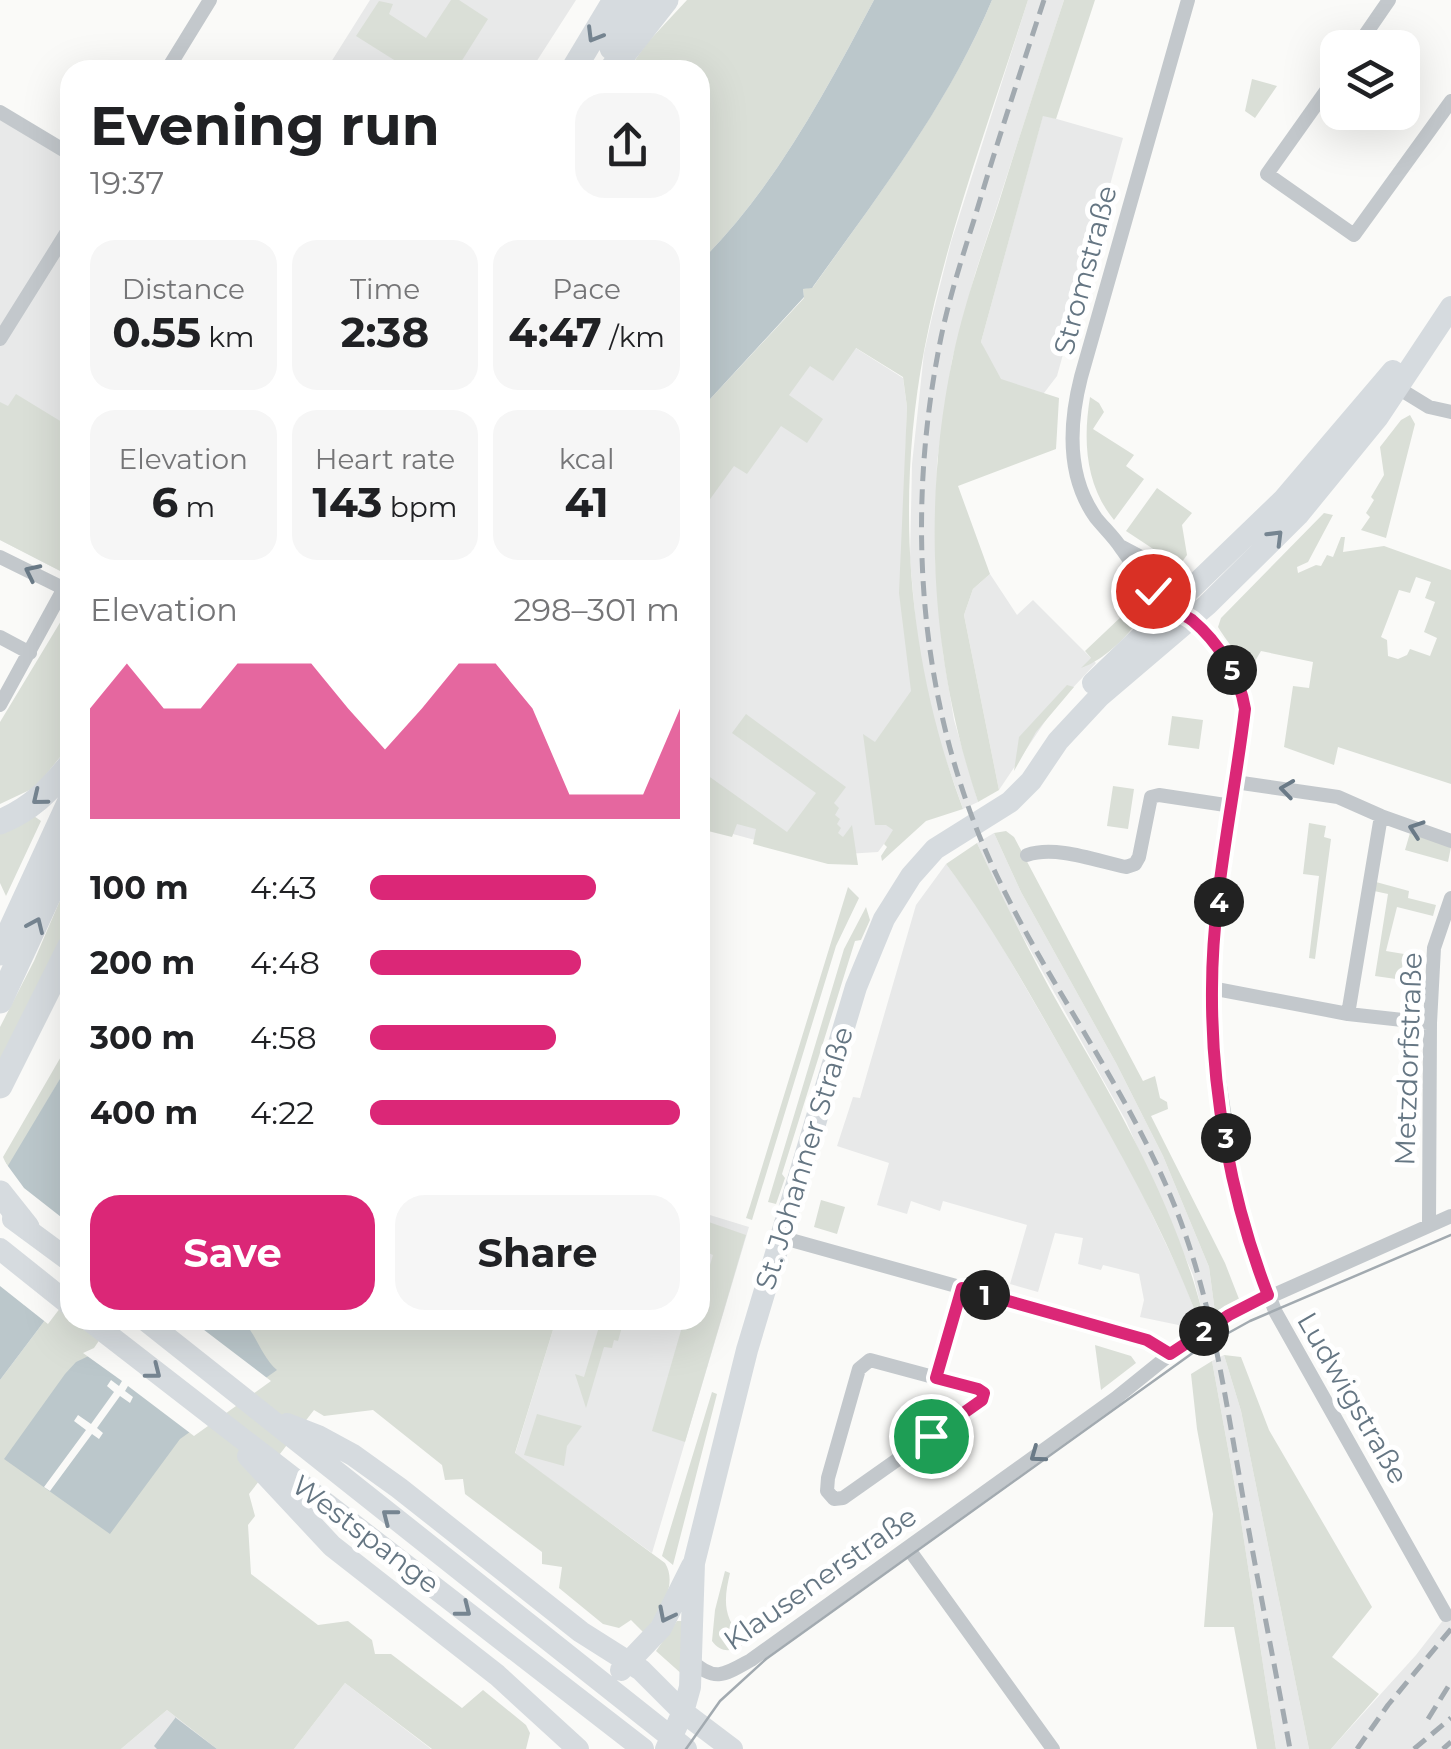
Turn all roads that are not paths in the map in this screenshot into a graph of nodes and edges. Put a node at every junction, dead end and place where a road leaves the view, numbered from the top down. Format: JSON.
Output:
{"nodes":[{"id":1,"x":210,"y":0,"type":"edge"},
{"id":2,"x":614,"y":0,"type":"edge"},
{"id":3,"x":639,"y":0,"type":"edge"},
{"id":4,"x":666,"y":0,"type":"edge"},
{"id":5,"x":1188,"y":0,"type":"edge"},
{"id":6,"x":1389,"y":0,"type":"edge"},
{"id":7,"x":1368,"y":30,"type":"edge"},
{"id":8,"x":173,"y":60,"type":"edge"},
{"id":9,"x":579,"y":60,"type":"edge"},
{"id":10,"x":606,"y":60,"type":"edge"},
{"id":11,"x":619,"y":60,"type":"edge"},
{"id":12,"x":1320,"y":100,"type":"edge"},
{"id":13,"x":1451,"y":101,"type":"edge"},
{"id":14,"x":0,"y":112,"type":"edge"},
{"id":15,"x":60,"y":148,"type":"edge"},
{"id":16,"x":60,"y":243,"type":"edge"},
{"id":17,"x":1451,"y":306,"type":"edge"},
{"id":18,"x":0,"y":339,"type":"edge"},
{"id":19,"x":1392,"y":383,"type":"junction"},
{"id":20,"x":1451,"y":412,"type":"edge"},
{"id":21,"x":1120,"y":546,"type":"junction"},
{"id":22,"x":0,"y":557,"type":"edge"},
{"id":23,"x":60,"y":587,"type":"edge"},
{"id":24,"x":60,"y":602,"type":"edge"},
{"id":25,"x":1183,"y":607,"type":"junction"},
{"id":26,"x":0,"y":637,"type":"edge"},
{"id":27,"x":30,"y":653,"type":"junction"},
{"id":28,"x":0,"y":705,"type":"edge"},
{"id":29,"x":60,"y":778,"type":"edge"},
{"id":30,"x":1235,"y":782,"type":"junction"},
{"id":31,"x":1232,"y":806,"type":"junction"},
{"id":32,"x":1381,"y":816,"type":"junction"},
{"id":33,"x":0,"y":822,"type":"edge"},
{"id":34,"x":60,"y":823,"type":"edge"},
{"id":35,"x":1451,"y":841,"type":"edge"},
{"id":36,"x":1028,"y":855,"type":"dead end"},
{"id":37,"x":60,"y":870,"type":"edge"},
{"id":38,"x":1451,"y":898,"type":"edge"},
{"id":39,"x":0,"y":953,"type":"edge"},
{"id":40,"x":60,"y":966,"type":"edge"},
{"id":41,"x":1212,"y":988,"type":"junction"},
{"id":42,"x":0,"y":1001,"type":"edge"},
{"id":43,"x":1348,"y":1014,"type":"junction"},
{"id":44,"x":1430,"y":1023,"type":"junction"},
{"id":45,"x":0,"y":1086,"type":"edge"},
{"id":46,"x":0,"y":1193,"type":"edge"},
{"id":47,"x":0,"y":1211,"type":"edge"},
{"id":48,"x":1451,"y":1216,"type":"edge"},
{"id":49,"x":1429,"y":1224,"type":"junction"},
{"id":50,"x":27,"y":1228,"type":"junction"},
{"id":51,"x":780,"y":1237,"type":"junction"},
{"id":52,"x":0,"y":1249,"type":"edge"},
{"id":53,"x":60,"y":1253,"type":"edge"},
{"id":54,"x":0,"y":1257,"type":"edge"},
{"id":55,"x":30,"y":1274,"type":"junction"},
{"id":56,"x":962,"y":1288,"type":"junction"},
{"id":57,"x":1268,"y":1295,"type":"junction"},
{"id":58,"x":60,"y":1297,"type":"edge"},
{"id":59,"x":102,"y":1330,"type":"edge"},
{"id":60,"x":158,"y":1330,"type":"edge"},
{"id":61,"x":1170,"y":1354,"type":"junction"},
{"id":62,"x":936,"y":1378,"type":"junction"},
{"id":63,"x":270,"y":1417,"type":"junction"},
{"id":64,"x":220,"y":1423,"type":"junction"},
{"id":65,"x":908,"y":1548,"type":"junction"},
{"id":66,"x":694,"y":1562,"type":"junction"},
{"id":67,"x":1446,"y":1615,"type":"dead end"},
{"id":68,"x":692,"y":1660,"type":"junction"},
{"id":69,"x":628,"y":1662,"type":"junction"},
{"id":70,"x":683,"y":1712,"type":"junction"},
{"id":71,"x":570,"y":1745,"type":"edge"},
{"id":72,"x":643,"y":1749,"type":"edge"},
{"id":73,"x":666,"y":1749,"type":"edge"},
{"id":74,"x":686,"y":1749,"type":"edge"},
{"id":75,"x":732,"y":1749,"type":"edge"},
{"id":76,"x":1053,"y":1749,"type":"edge"}],
"edges":[{"from":1,"to":8,"type":"street"},
{"from":2,"to":9,"type":"highway","one_way":true},
{"from":3,"to":10,"type":"highway"},
{"from":4,"to":11,"type":"highway"},
{"from":5,"to":21,"type":"street","name":"Stromstraße"},
{"from":6,"to":7,"type":"street"},
{"from":12,"to":13,"type":"street"},
{"from":14,"to":15,"type":"street"},
{"from":16,"to":18,"type":"street"},
{"from":17,"to":19,"type":"main road","name":"St. Johanner Straße"},
{"from":19,"to":20,"type":"street"},
{"from":19,"to":25,"type":"main road","name":"St. Johanner Straße"},
{"from":21,"to":25,"type":"street","name":"Stromstraße"},
{"from":21,"to":25,"type":"street","name":"Stromstraße"},
{"from":23,"to":22,"type":"street","one_way":true},
{"from":24,"to":27,"type":"street"},
{"from":25,"to":30,"type":"street","name":"Ludwigstraße"},
{"from":25,"to":51,"type":"main road","name":"St. Johanner Straße"},
{"from":26,"to":27,"type":"street"},
{"from":27,"to":28,"type":"street"},
{"from":29,"to":33,"type":"highway","one_way":true},
{"from":30,"to":31,"type":"street","name":"Ludwigstraße"},
{"from":32,"to":30,"type":"street","one_way":true},
{"from":31,"to":36,"type":"street"},
{"from":31,"to":41,"type":"street","name":"Ludwigstraße"},
{"from":35,"to":32,"type":"street","one_way":true},
{"from":32,"to":43,"type":"street"},
{"from":34,"to":39,"type":"highway"},
{"from":42,"to":37,"type":"highway","one_way":true},
{"from":38,"to":44,"type":"street","name":"Metzdorfstraße"},
{"from":40,"to":45,"type":"highway"},
{"from":41,"to":43,"type":"street"},
{"from":41,"to":57,"type":"street","name":"Ludwigstraße"},
{"from":43,"to":44,"type":"street"},
{"from":44,"to":49,"type":"street","name":"Metzdorfstraße"},
{"from":46,"to":50,"type":"highway"},
{"from":47,"to":50,"type":"main road"},
{"from":48,"to":49,"type":"street","name":"Klausenerstraße"},
{"from":49,"to":57,"type":"street","name":"Klausenerstraße"},
{"from":50,"to":53,"type":"main road"},
{"from":51,"to":56,"type":"street"},
{"from":51,"to":66,"type":"main road","name":"St. Johanner Straße"},
{"from":52,"to":55,"type":"main road"},
{"from":54,"to":55,"type":"main road"},
{"from":55,"to":58,"type":"main road"},
{"from":56,"to":61,"type":"street"},
{"from":56,"to":62,"type":"street"},
{"from":57,"to":61,"type":"street","name":"Klausenerstraße"},
{"from":57,"to":67,"type":"street","name":"Ludwigstraße"},
{"from":59,"to":64,"type":"main road","name":"Westspange","one_way":true},
{"from":60,"to":63,"type":"main road","name":"Westspange"},
{"from":61,"to":65,"type":"street","name":"Klausenerstraße","one_way":true},
{"from":62,"to":62,"type":"street"},
{"from":63,"to":69,"type":"main road"},
{"from":74,"to":63,"type":"main road","name":"Westspange","one_way":true},
{"from":64,"to":71,"type":"main road"},
{"from":64,"to":72,"type":"main road","name":"Westspange","one_way":true},
{"from":65,"to":68,"type":"street","name":"Klausenerstraße"},
{"from":65,"to":76,"type":"street"},
{"from":66,"to":68,"type":"main road","name":"St. Johanner Straße"},
{"from":66,"to":69,"type":"main road","name":"St. Johanner Straße","one_way":true},
{"from":68,"to":70,"type":"main road","name":"St. Johanner Straße"},
{"from":69,"to":70,"type":"main road"},
{"from":69,"to":71,"type":"main road","name":"St. Johanner Straße"},
{"from":70,"to":73,"type":"main road","name":"St. Johanner Straße"},
{"from":70,"to":75,"type":"main road"}]}
